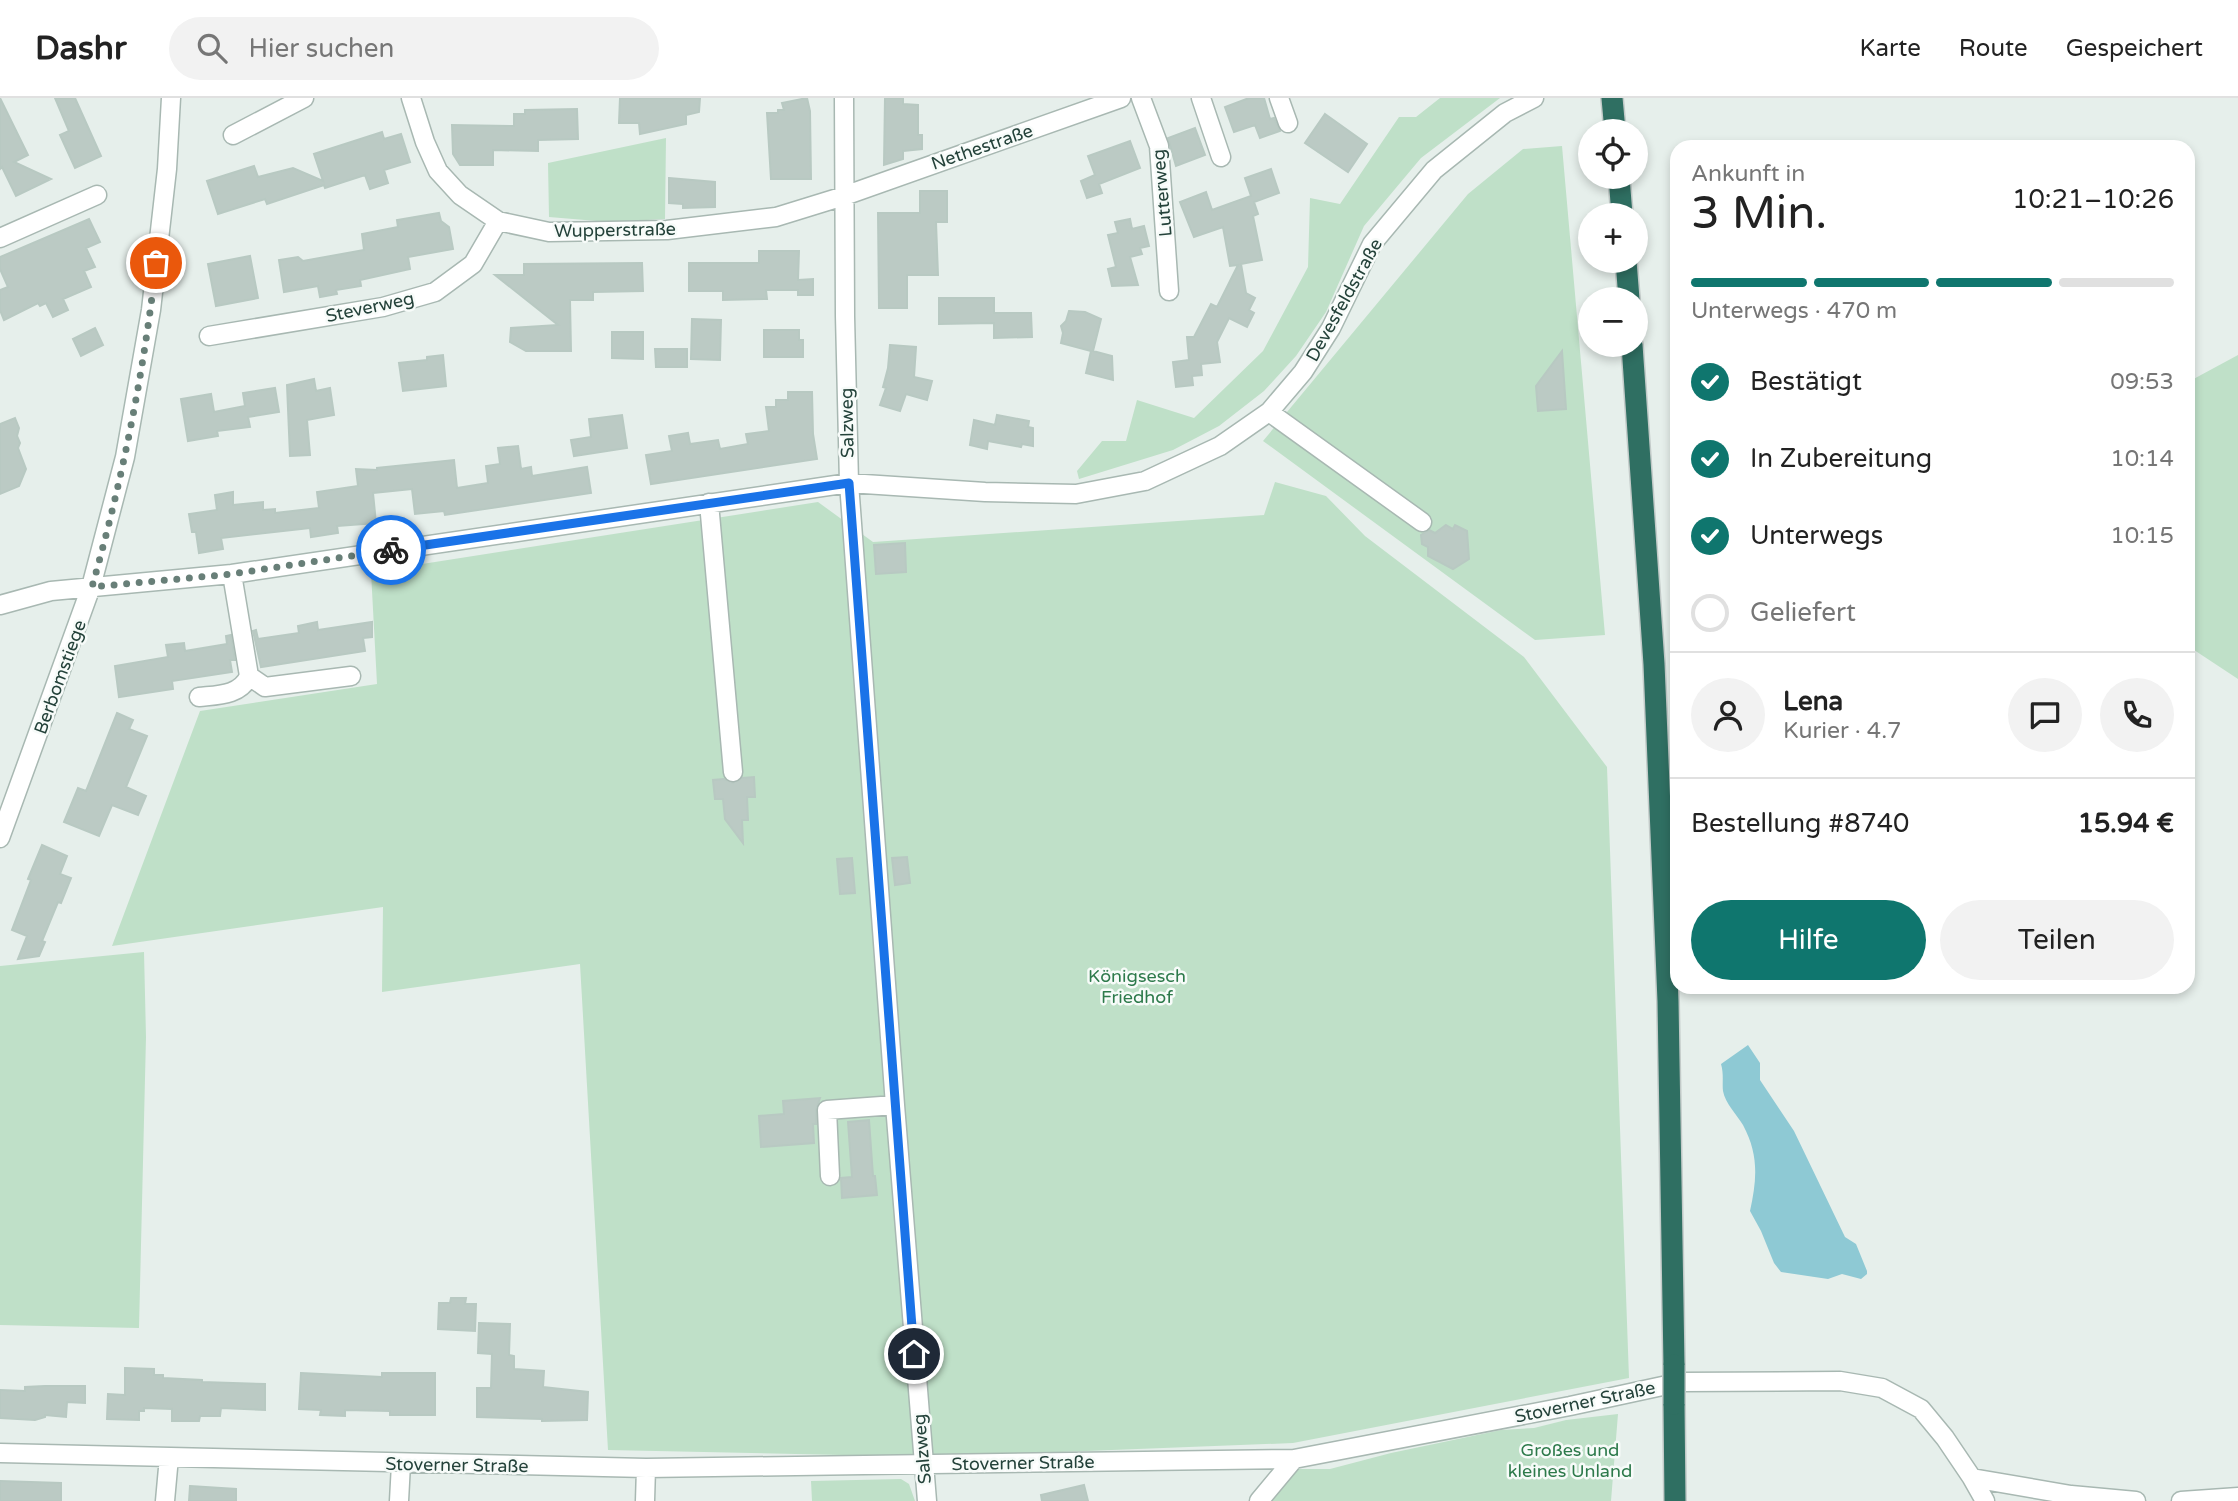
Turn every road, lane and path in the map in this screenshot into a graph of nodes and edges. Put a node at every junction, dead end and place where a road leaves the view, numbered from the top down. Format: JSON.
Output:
{"nodes":[{"id":1,"x":171,"y":98,"type":"edge"},
{"id":2,"x":304,"y":98,"type":"edge"},
{"id":3,"x":411,"y":98,"type":"edge"},
{"id":4,"x":844,"y":98,"type":"edge"},
{"id":5,"x":1141,"y":98,"type":"edge"},
{"id":6,"x":1200,"y":98,"type":"edge"},
{"id":7,"x":1279,"y":98,"type":"edge"},
{"id":8,"x":1534,"y":98,"type":"edge"},
{"id":9,"x":1612,"y":98,"type":"edge"},
{"id":10,"x":1113,"y":99,"type":"edge"},
{"id":11,"x":1614,"y":119,"type":"edge"},
{"id":12,"x":1288,"y":123,"type":"dead end"},
{"id":13,"x":233,"y":135,"type":"dead end"},
{"id":14,"x":1222,"y":158,"type":"dead end"},
{"id":15,"x":97,"y":195,"type":"dead end"},
{"id":16,"x":844,"y":196,"type":"junction"},
{"id":17,"x":498,"y":221,"type":"junction"},
{"id":18,"x":2,"y":232,"type":"edge"},
{"id":19,"x":1170,"y":292,"type":"dead end"},
{"id":20,"x":209,"y":336,"type":"dead end"},
{"id":21,"x":1633,"y":357,"type":"edge"},
{"id":22,"x":1269,"y":412,"type":"junction"},
{"id":23,"x":849,"y":483,"type":"junction"},
{"id":24,"x":709,"y":503,"type":"junction"},
{"id":25,"x":1422,"y":522,"type":"dead end"},
{"id":26,"x":232,"y":574,"type":"junction"},
{"id":27,"x":92,"y":587,"type":"junction"},
{"id":28,"x":0,"y":605,"type":"edge"},
{"id":29,"x":248,"y":676,"type":"junction"},
{"id":30,"x":351,"y":676,"type":"dead end"},
{"id":31,"x":199,"y":697,"type":"dead end"},
{"id":32,"x":733,"y":772,"type":"dead end"},
{"id":33,"x":0,"y":838,"type":"edge"},
{"id":34,"x":895,"y":1105,"type":"junction"},
{"id":35,"x":830,"y":1176,"type":"dead end"},
{"id":36,"x":0,"y":1453,"type":"edge"},
{"id":37,"x":169,"y":1457,"type":"junction"},
{"id":38,"x":1294,"y":1459,"type":"junction"},
{"id":39,"x":401,"y":1464,"type":"junction"},
{"id":40,"x":923,"y":1465,"type":"junction"},
{"id":41,"x":646,"y":1468,"type":"junction"},
{"id":42,"x":1972,"y":1478,"type":"junction"},
{"id":43,"x":2238,"y":1497,"type":"edge"},
{"id":44,"x":165,"y":1501,"type":"edge"},
{"id":45,"x":399,"y":1501,"type":"edge"},
{"id":46,"x":645,"y":1501,"type":"edge"},
{"id":47,"x":927,"y":1501,"type":"edge"},
{"id":48,"x":1259,"y":1501,"type":"edge"},
{"id":49,"x":1675,"y":1501,"type":"edge"},
{"id":50,"x":1985,"y":1501,"type":"edge"},
{"id":51,"x":2136,"y":1501,"type":"edge"},
{"id":52,"x":2181,"y":1501,"type":"edge"}],
"edges":[{"from":1,"to":27,"type":"street","name":"Berbomstiege"},
{"from":2,"to":13,"type":"street"},
{"from":3,"to":17,"type":"street","name":"Wupperstraße"},
{"from":4,"to":16,"type":"street","name":"Salzweg"},
{"from":5,"to":19,"type":"street","name":"Lutterweg"},
{"from":6,"to":14,"type":"street"},
{"from":7,"to":12,"type":"street"},
{"from":8,"to":22,"type":"street","name":"Devesfeldstraße"},
{"from":9,"to":11,"type":"highway"},
{"from":10,"to":16,"type":"street","name":"Nethestraße"},
{"from":15,"to":18,"type":"street"},
{"from":16,"to":17,"type":"street","name":"Wupperstraße"},
{"from":16,"to":23,"type":"street","name":"Salzweg"},
{"from":17,"to":20,"type":"street","name":"Steverweg"},
{"from":21,"to":49,"type":"highway","bridge":true},
{"from":22,"to":23,"type":"street","name":"Devesfeldstraße"},
{"from":22,"to":25,"type":"street"},
{"from":23,"to":24,"type":"street","name":"Devesfeldstraße"},
{"from":23,"to":34,"type":"street","name":"Salzweg"},
{"from":24,"to":26,"type":"street","name":"Devesfeldstraße"},
{"from":24,"to":32,"type":"street"},
{"from":26,"to":27,"type":"street","name":"Devesfeldstraße"},
{"from":26,"to":29,"type":"street"},
{"from":27,"to":28,"type":"street","name":"Devesfeldstraße"},
{"from":27,"to":33,"type":"street","name":"Berbomstiege"},
{"from":29,"to":30,"type":"street"},
{"from":29,"to":31,"type":"street"},
{"from":34,"to":35,"type":"street"},
{"from":34,"to":40,"type":"street","name":"Salzweg"},
{"from":36,"to":37,"type":"street","name":"Stoverner Straße"},
{"from":37,"to":39,"type":"street","name":"Stoverner Straße"},
{"from":37,"to":44,"type":"street"},
{"from":38,"to":40,"type":"street","name":"Stoverner Straße"},
{"from":38,"to":42,"type":"street","name":"Stoverner Straße"},
{"from":38,"to":48,"type":"street"},
{"from":39,"to":41,"type":"street","name":"Stoverner Straße"},
{"from":39,"to":45,"type":"street"},
{"from":40,"to":41,"type":"street","name":"Stoverner Straße"},
{"from":40,"to":47,"type":"street","name":"Salzweg"},
{"from":41,"to":46,"type":"street"},
{"from":42,"to":50,"type":"street","name":"Stoverner Straße"},
{"from":42,"to":51,"type":"street"},
{"from":43,"to":52,"type":"street"}]}
